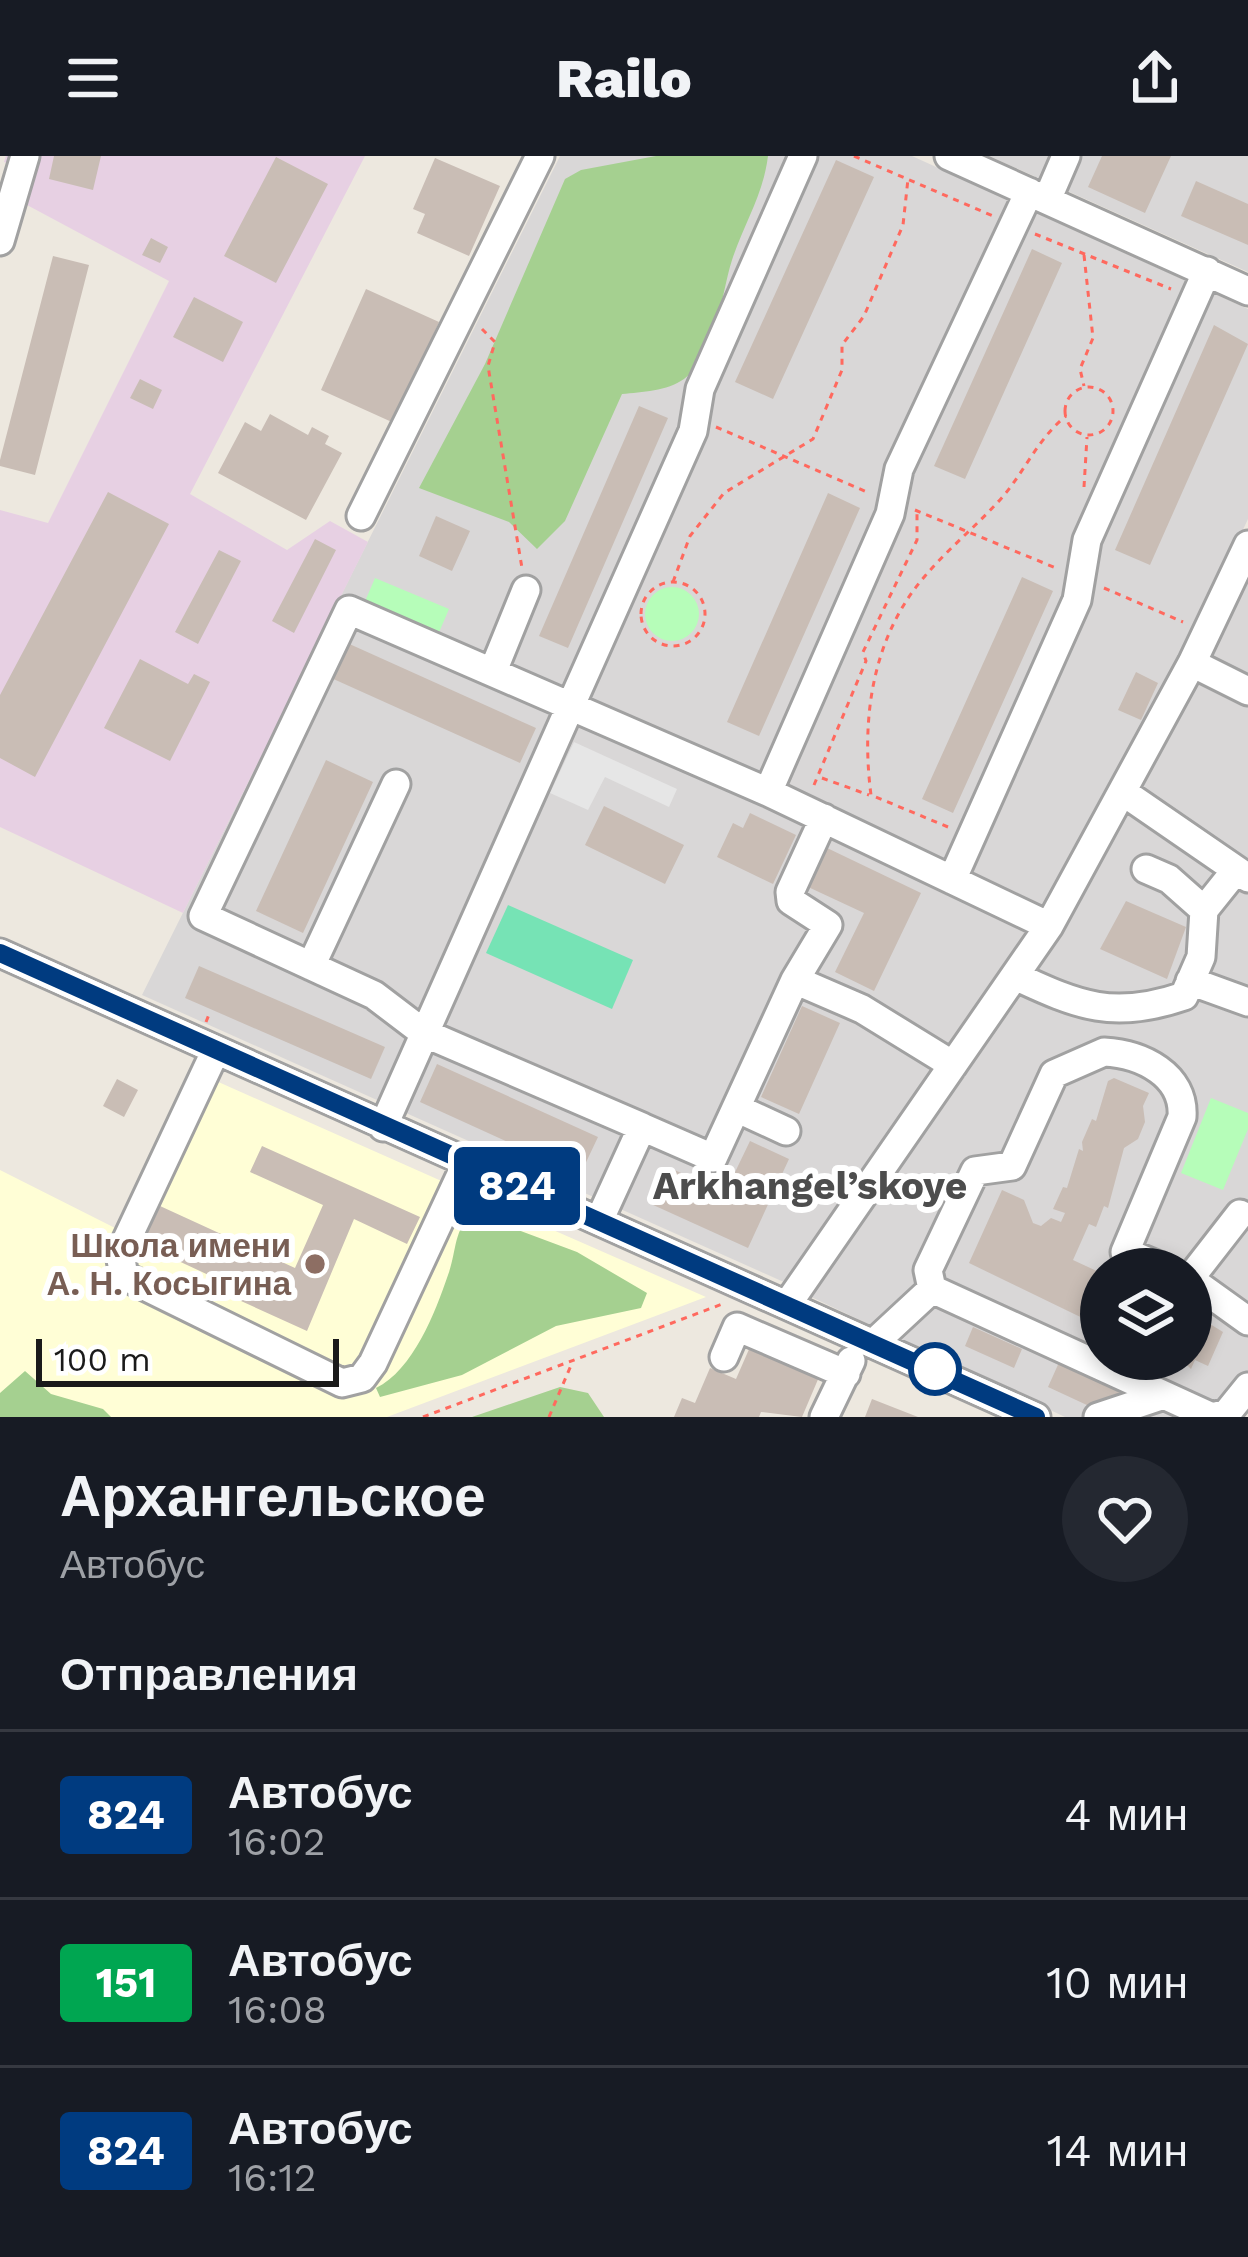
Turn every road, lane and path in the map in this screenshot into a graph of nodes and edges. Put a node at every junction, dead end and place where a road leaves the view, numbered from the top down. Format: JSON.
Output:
{"nodes":[{"id":1,"x":26,"y":156,"type":"edge"},
{"id":2,"x":540,"y":156,"type":"edge"},
{"id":3,"x":803,"y":156,"type":"edge"},
{"id":4,"x":949,"y":156,"type":"edge"},
{"id":5,"x":1066,"y":156,"type":"edge"},
{"id":6,"x":908,"y":179,"type":"dead end"},
{"id":7,"x":1038,"y":196,"type":"junction"},
{"id":8,"x":0,"y":241,"type":"edge"},
{"id":9,"x":1084,"y":254,"type":"dead end"},
{"id":10,"x":1207,"y":272,"type":"junction"},
{"id":11,"x":1248,"y":290,"type":"edge"},
{"id":12,"x":463,"y":311,"type":"junction"},
{"id":13,"x":1085,"y":388,"type":"junction"},
{"id":14,"x":1066,"y":416,"type":"junction"},
{"id":15,"x":695,"y":418,"type":"junction"},
{"id":16,"x":1088,"y":435,"type":"junction"},
{"id":17,"x":781,"y":455,"type":"junction"},
{"id":18,"x":1105,"y":500,"type":"junction"},
{"id":19,"x":905,"y":506,"type":"junction"},
{"id":20,"x":361,"y":516,"type":"dead end"},
{"id":21,"x":966,"y":531,"type":"junction"},
{"id":22,"x":1248,"y":545,"type":"edge"},
{"id":23,"x":1081,"y":578,"type":"junction"},
{"id":24,"x":674,"y":581,"type":"junction"},
{"id":25,"x":526,"y":590,"type":"joint"},
{"id":26,"x":1207,"y":633,"type":"junction"},
{"id":27,"x":1192,"y":663,"type":"junction"},
{"id":28,"x":493,"y":671,"type":"junction"},
{"id":29,"x":1248,"y":691,"type":"edge"},
{"id":30,"x":574,"y":706,"type":"junction"},
{"id":31,"x":818,"y":776,"type":"junction"},
{"id":32,"x":396,"y":784,"type":"dead end"},
{"id":33,"x":1123,"y":791,"type":"junction"},
{"id":34,"x":768,"y":792,"type":"junction"},
{"id":35,"x":871,"y":795,"type":"junction"},
{"id":36,"x":813,"y":813,"type":"junction"},
{"id":37,"x":971,"y":837,"type":"junction"},
{"id":38,"x":1146,"y":869,"type":"dead end"},
{"id":39,"x":1242,"y":874,"type":"edge"},
{"id":40,"x":952,"y":880,"type":"junction"},
{"id":41,"x":1204,"y":910,"type":"junction"},
{"id":42,"x":1049,"y":926,"type":"junction"},
{"id":43,"x":0,"y":953,"type":"edge"},
{"id":44,"x":311,"y":966,"type":"junction"},
{"id":45,"x":1015,"y":976,"type":"junction"},
{"id":46,"x":795,"y":980,"type":"junction"},
{"id":47,"x":1190,"y":981,"type":"junction"},
{"id":48,"x":1248,"y":1002,"type":"edge"},
{"id":49,"x":424,"y":1033,"type":"junction"},
{"id":50,"x":215,"y":1052,"type":"junction"},
{"id":51,"x":953,"y":1065,"type":"junction"},
{"id":52,"x":736,"y":1108,"type":"junction"},
{"id":53,"x":383,"y":1127,"type":"junction"},
{"id":54,"x":642,"y":1127,"type":"junction"},
{"id":55,"x":786,"y":1131,"type":"dead end"},
{"id":56,"x":466,"y":1164,"type":"junction"},
{"id":57,"x":1240,"y":1214,"type":"dead end"},
{"id":58,"x":599,"y":1221,"type":"junction"},
{"id":59,"x":1127,"y":1248,"type":"edge"},
{"id":60,"x":1212,"y":1251,"type":"edge"},
{"id":61,"x":932,"y":1289,"type":"junction"},
{"id":62,"x":760,"y":1290,"type":"junction"},
{"id":63,"x":1212,"y":1294,"type":"edge"},
{"id":64,"x":789,"y":1302,"type":"junction"},
{"id":65,"x":1248,"y":1322,"type":"edge"},
{"id":66,"x":869,"y":1338,"type":"junction"},
{"id":67,"x":724,"y":1357,"type":"dead end"},
{"id":68,"x":573,"y":1360,"type":"junction"},
{"id":69,"x":846,"y":1374,"type":"junction"},
{"id":70,"x":1248,"y":1388,"type":"edge"},
{"id":71,"x":1164,"y":1395,"type":"junction"},
{"id":72,"x":423,"y":1417,"type":"edge"},
{"id":73,"x":549,"y":1417,"type":"edge"},
{"id":74,"x":824,"y":1417,"type":"edge"},
{"id":75,"x":1036,"y":1417,"type":"edge"},
{"id":76,"x":1098,"y":1417,"type":"edge"}],
"edges":[{"from":1,"to":8,"type":"street"},
{"from":2,"to":12,"type":"street"},
{"from":3,"to":15,"type":"street"},
{"from":4,"to":7,"type":"street"},
{"from":5,"to":7,"type":"street"},
{"from":6,"to":17,"type":"path"},
{"from":7,"to":10,"type":"street"},
{"from":7,"to":19,"type":"street"},
{"from":9,"to":13,"type":"path"},
{"from":10,"to":11,"type":"street"},
{"from":10,"to":18,"type":"street"},
{"from":12,"to":20,"type":"street"},
{"from":12,"to":25,"type":"path"},
{"from":13,"to":14,"type":"path"},
{"from":13,"to":16,"type":"path"},
{"from":14,"to":16,"type":"path"},
{"from":14,"to":21,"type":"path"},
{"from":15,"to":17,"type":"path"},
{"from":15,"to":30,"type":"street"},
{"from":16,"to":18,"type":"path"},
{"from":17,"to":19,"type":"path"},
{"from":17,"to":24,"type":"path"},
{"from":18,"to":23,"type":"street"},
{"from":19,"to":21,"type":"path"},
{"from":19,"to":31,"type":"path"},
{"from":19,"to":34,"type":"street"},
{"from":21,"to":23,"type":"path"},
{"from":21,"to":35,"type":"path"},
{"from":22,"to":26,"type":"street"},
{"from":23,"to":26,"type":"path"},
{"from":23,"to":37,"type":"street"},
{"from":24,"to":24,"type":"path"},
{"from":25,"to":28,"type":"street"},
{"from":26,"to":27,"type":"street"},
{"from":27,"to":29,"type":"street"},
{"from":27,"to":33,"type":"street"},
{"from":28,"to":30,"type":"street"},
{"from":28,"to":44,"type":"street"},
{"from":30,"to":34,"type":"street"},
{"from":30,"to":49,"type":"street"},
{"from":31,"to":35,"type":"path"},
{"from":31,"to":36,"type":"path"},
{"from":32,"to":44,"type":"street"},
{"from":33,"to":39,"type":"street"},
{"from":33,"to":42,"type":"street"},
{"from":34,"to":36,"type":"street"},
{"from":35,"to":37,"type":"path"},
{"from":36,"to":40,"type":"street"},
{"from":36,"to":46,"type":"street"},
{"from":37,"to":40,"type":"street"},
{"from":38,"to":41,"type":"street"},
{"from":39,"to":41,"type":"street"},
{"from":40,"to":42,"type":"street"},
{"from":41,"to":47,"type":"street"},
{"from":42,"to":45,"type":"street"},
{"from":43,"to":50,"type":"street"},
{"from":44,"to":49,"type":"street"},
{"from":45,"to":47,"type":"street"},
{"from":45,"to":51,"type":"street"},
{"from":46,"to":51,"type":"street"},
{"from":46,"to":52,"type":"street"},
{"from":47,"to":48,"type":"street"},
{"from":49,"to":53,"type":"street"},
{"from":49,"to":54,"type":"street"},
{"from":50,"to":53,"type":"street"},
{"from":50,"to":56,"type":"street"},
{"from":51,"to":64,"type":"street"},
{"from":52,"to":54,"type":"street"},
{"from":52,"to":55,"type":"street"},
{"from":53,"to":56,"type":"street"},
{"from":54,"to":58,"type":"street"},
{"from":56,"to":58,"type":"street"},
{"from":57,"to":60,"type":"street"},
{"from":58,"to":62,"type":"street"},
{"from":59,"to":61,"type":"street"},
{"from":61,"to":66,"type":"street"},
{"from":61,"to":71,"type":"street"},
{"from":62,"to":64,"type":"street"},
{"from":62,"to":68,"type":"path"},
{"from":63,"to":65,"type":"street"},
{"from":64,"to":66,"type":"street"},
{"from":66,"to":69,"type":"street"},
{"from":66,"to":75,"type":"street"},
{"from":67,"to":69,"type":"street"},
{"from":68,"to":72,"type":"path"},
{"from":68,"to":73,"type":"path"},
{"from":69,"to":74,"type":"street"},
{"from":70,"to":71,"type":"street"},
{"from":71,"to":76,"type":"street"}]}
